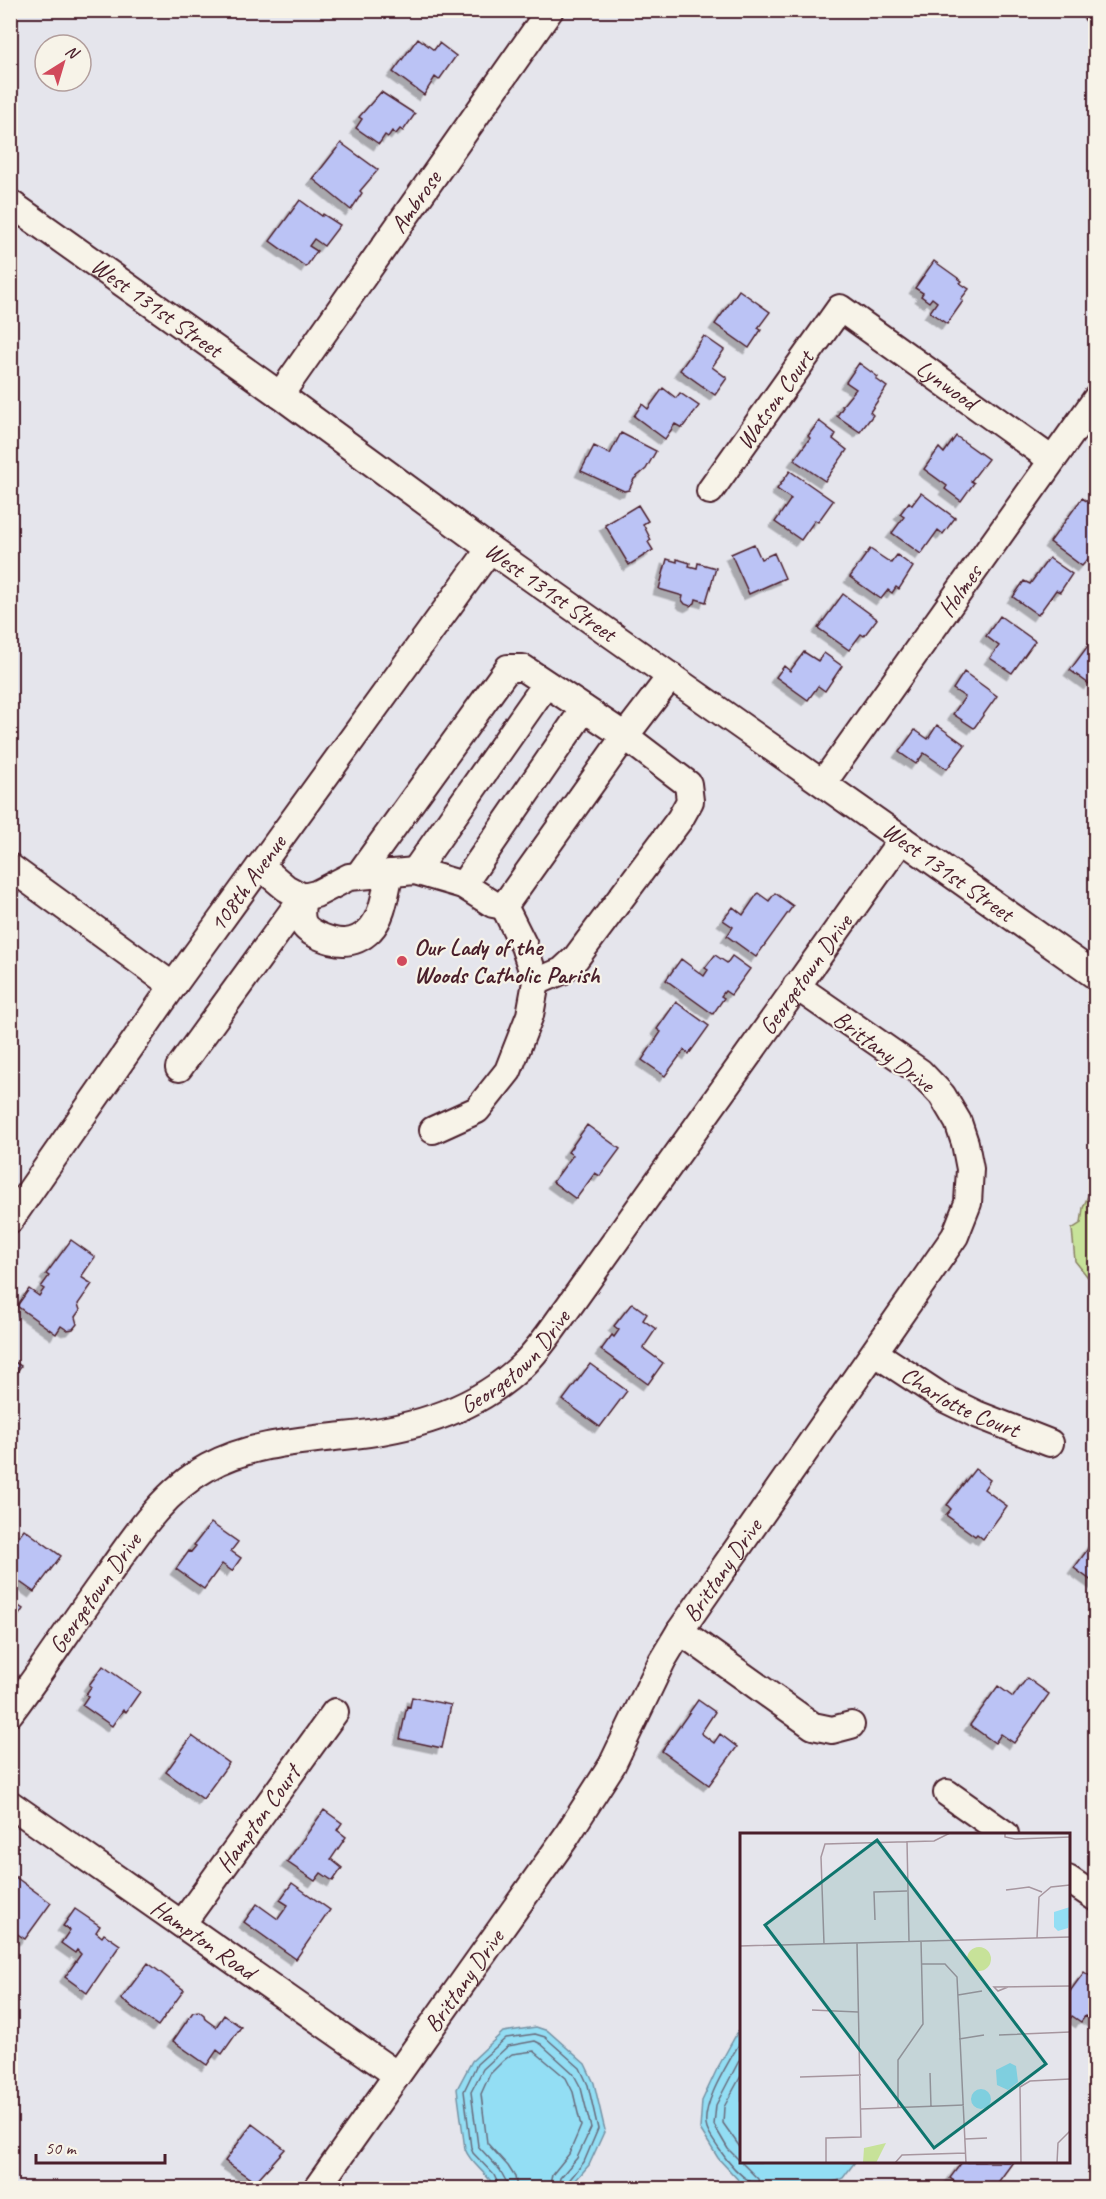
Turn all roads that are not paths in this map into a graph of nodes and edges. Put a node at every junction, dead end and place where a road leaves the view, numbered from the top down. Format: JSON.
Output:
{"nodes":[{"id":1,"x":550,"y":10,"type":"edge"},
{"id":2,"x":10,"y":203,"type":"edge"},
{"id":3,"x":840,"y":308,"type":"joint"},
{"id":4,"x":280,"y":395,"type":"junction"},
{"id":5,"x":1095,"y":399,"type":"edge"},
{"id":6,"x":1052,"y":460,"type":"junction"},
{"id":7,"x":710,"y":491,"type":"dead end"},
{"id":8,"x":490,"y":549,"type":"junction"},
{"id":9,"x":671,"y":676,"type":"junction"},
{"id":10,"x":546,"y":684,"type":"junction"},
{"id":11,"x":584,"y":709,"type":"junction"},
{"id":12,"x":625,"y":736,"type":"junction"},
{"id":13,"x":823,"y":783,"type":"junction"},
{"id":14,"x":902,"y":839,"type":"junction"},
{"id":15,"x":260,"y":866,"type":"junction"},
{"id":16,"x":10,"y":867,"type":"edge"},
{"id":17,"x":415,"y":871,"type":"junction"},
{"id":18,"x":390,"y":873,"type":"junction"},
{"id":19,"x":358,"y":876,"type":"junction"},
{"id":20,"x":463,"y":885,"type":"junction"},
{"id":21,"x":303,"y":897,"type":"junction"},
{"id":22,"x":504,"y":906,"type":"junction"},
{"id":23,"x":1095,"y":976,"type":"edge"},
{"id":24,"x":536,"y":982,"type":"junction"},
{"id":25,"x":173,"y":986,"type":"junction"},
{"id":26,"x":796,"y":986,"type":"junction"},
{"id":27,"x":179,"y":1068,"type":"dead end"},
{"id":28,"x":433,"y":1130,"type":"dead end"},
{"id":29,"x":10,"y":1220,"type":"edge"},
{"id":30,"x":875,"y":1353,"type":"junction"},
{"id":31,"x":1050,"y":1443,"type":"dead end"},
{"id":32,"x":680,"y":1631,"type":"junction"},
{"id":33,"x":336,"y":1712,"type":"dead end"},
{"id":34,"x":10,"y":1713,"type":"edge"},
{"id":35,"x":851,"y":1725,"type":"dead end"},
{"id":36,"x":947,"y":1793,"type":"dead end"},
{"id":37,"x":10,"y":1804,"type":"edge"},
{"id":38,"x":1004,"y":1833,"type":"edge"},
{"id":39,"x":1070,"y":1880,"type":"edge"},
{"id":40,"x":1095,"y":1898,"type":"edge"},
{"id":41,"x":182,"y":1924,"type":"junction"},
{"id":42,"x":397,"y":2075,"type":"junction"},
{"id":43,"x":317,"y":2188,"type":"edge"}],
"edges":[{"from":1,"to":4,"type":"street","name":"Ambrose"},
{"from":2,"to":4,"type":"street","name":"West 131st Street"},
{"from":3,"to":6,"type":"street","name":"Lynwood"},
{"from":3,"to":7,"type":"street","name":"Watson Court"},
{"from":4,"to":8,"type":"street","name":"West 131st Street"},
{"from":5,"to":6,"type":"street","name":"Holmes"},
{"from":6,"to":13,"type":"street","name":"Holmes"},
{"from":8,"to":9,"type":"street","name":"West 131st Street"},
{"from":8,"to":15,"type":"street","name":"108th Avenue"},
{"from":9,"to":12,"type":"street"},
{"from":9,"to":13,"type":"street","name":"West 131st Street"},
{"from":10,"to":11,"type":"street"},
{"from":10,"to":17,"type":"street"},
{"from":10,"to":19,"type":"street"},
{"from":11,"to":12,"type":"street"},
{"from":11,"to":20,"type":"street"},
{"from":12,"to":22,"type":"street"},
{"from":12,"to":24,"type":"street"},
{"from":13,"to":14,"type":"street","name":"West 131st Street"},
{"from":14,"to":23,"type":"street","name":"West 131st Street"},
{"from":14,"to":26,"type":"street","name":"Georgetown Drive"},
{"from":15,"to":21,"type":"street"},
{"from":15,"to":25,"type":"street","name":"108th Avenue"},
{"from":16,"to":25,"type":"street"},
{"from":17,"to":18,"type":"street"},
{"from":17,"to":20,"type":"street"},
{"from":18,"to":19,"type":"street"},
{"from":18,"to":21,"type":"street"},
{"from":19,"to":21,"type":"street"},
{"from":20,"to":22,"type":"street"},
{"from":21,"to":27,"type":"street"},
{"from":22,"to":24,"type":"street"},
{"from":24,"to":28,"type":"street"},
{"from":25,"to":29,"type":"street","name":"108th Avenue"},
{"from":26,"to":30,"type":"street","name":"Brittany Drive"},
{"from":26,"to":34,"type":"street","name":"Georgetown Drive"},
{"from":30,"to":31,"type":"street","name":"Charlotte Court"},
{"from":30,"to":32,"type":"street","name":"Brittany Drive"},
{"from":32,"to":35,"type":"street"},
{"from":32,"to":42,"type":"street","name":"Brittany Drive"},
{"from":33,"to":41,"type":"street","name":"Hampton Court"},
{"from":36,"to":38,"type":"street"},
{"from":37,"to":41,"type":"street","name":"Hampton Road"},
{"from":39,"to":40,"type":"street"},
{"from":41,"to":42,"type":"street","name":"Hampton Road"},
{"from":42,"to":43,"type":"street","name":"Brittany Drive"}]}
